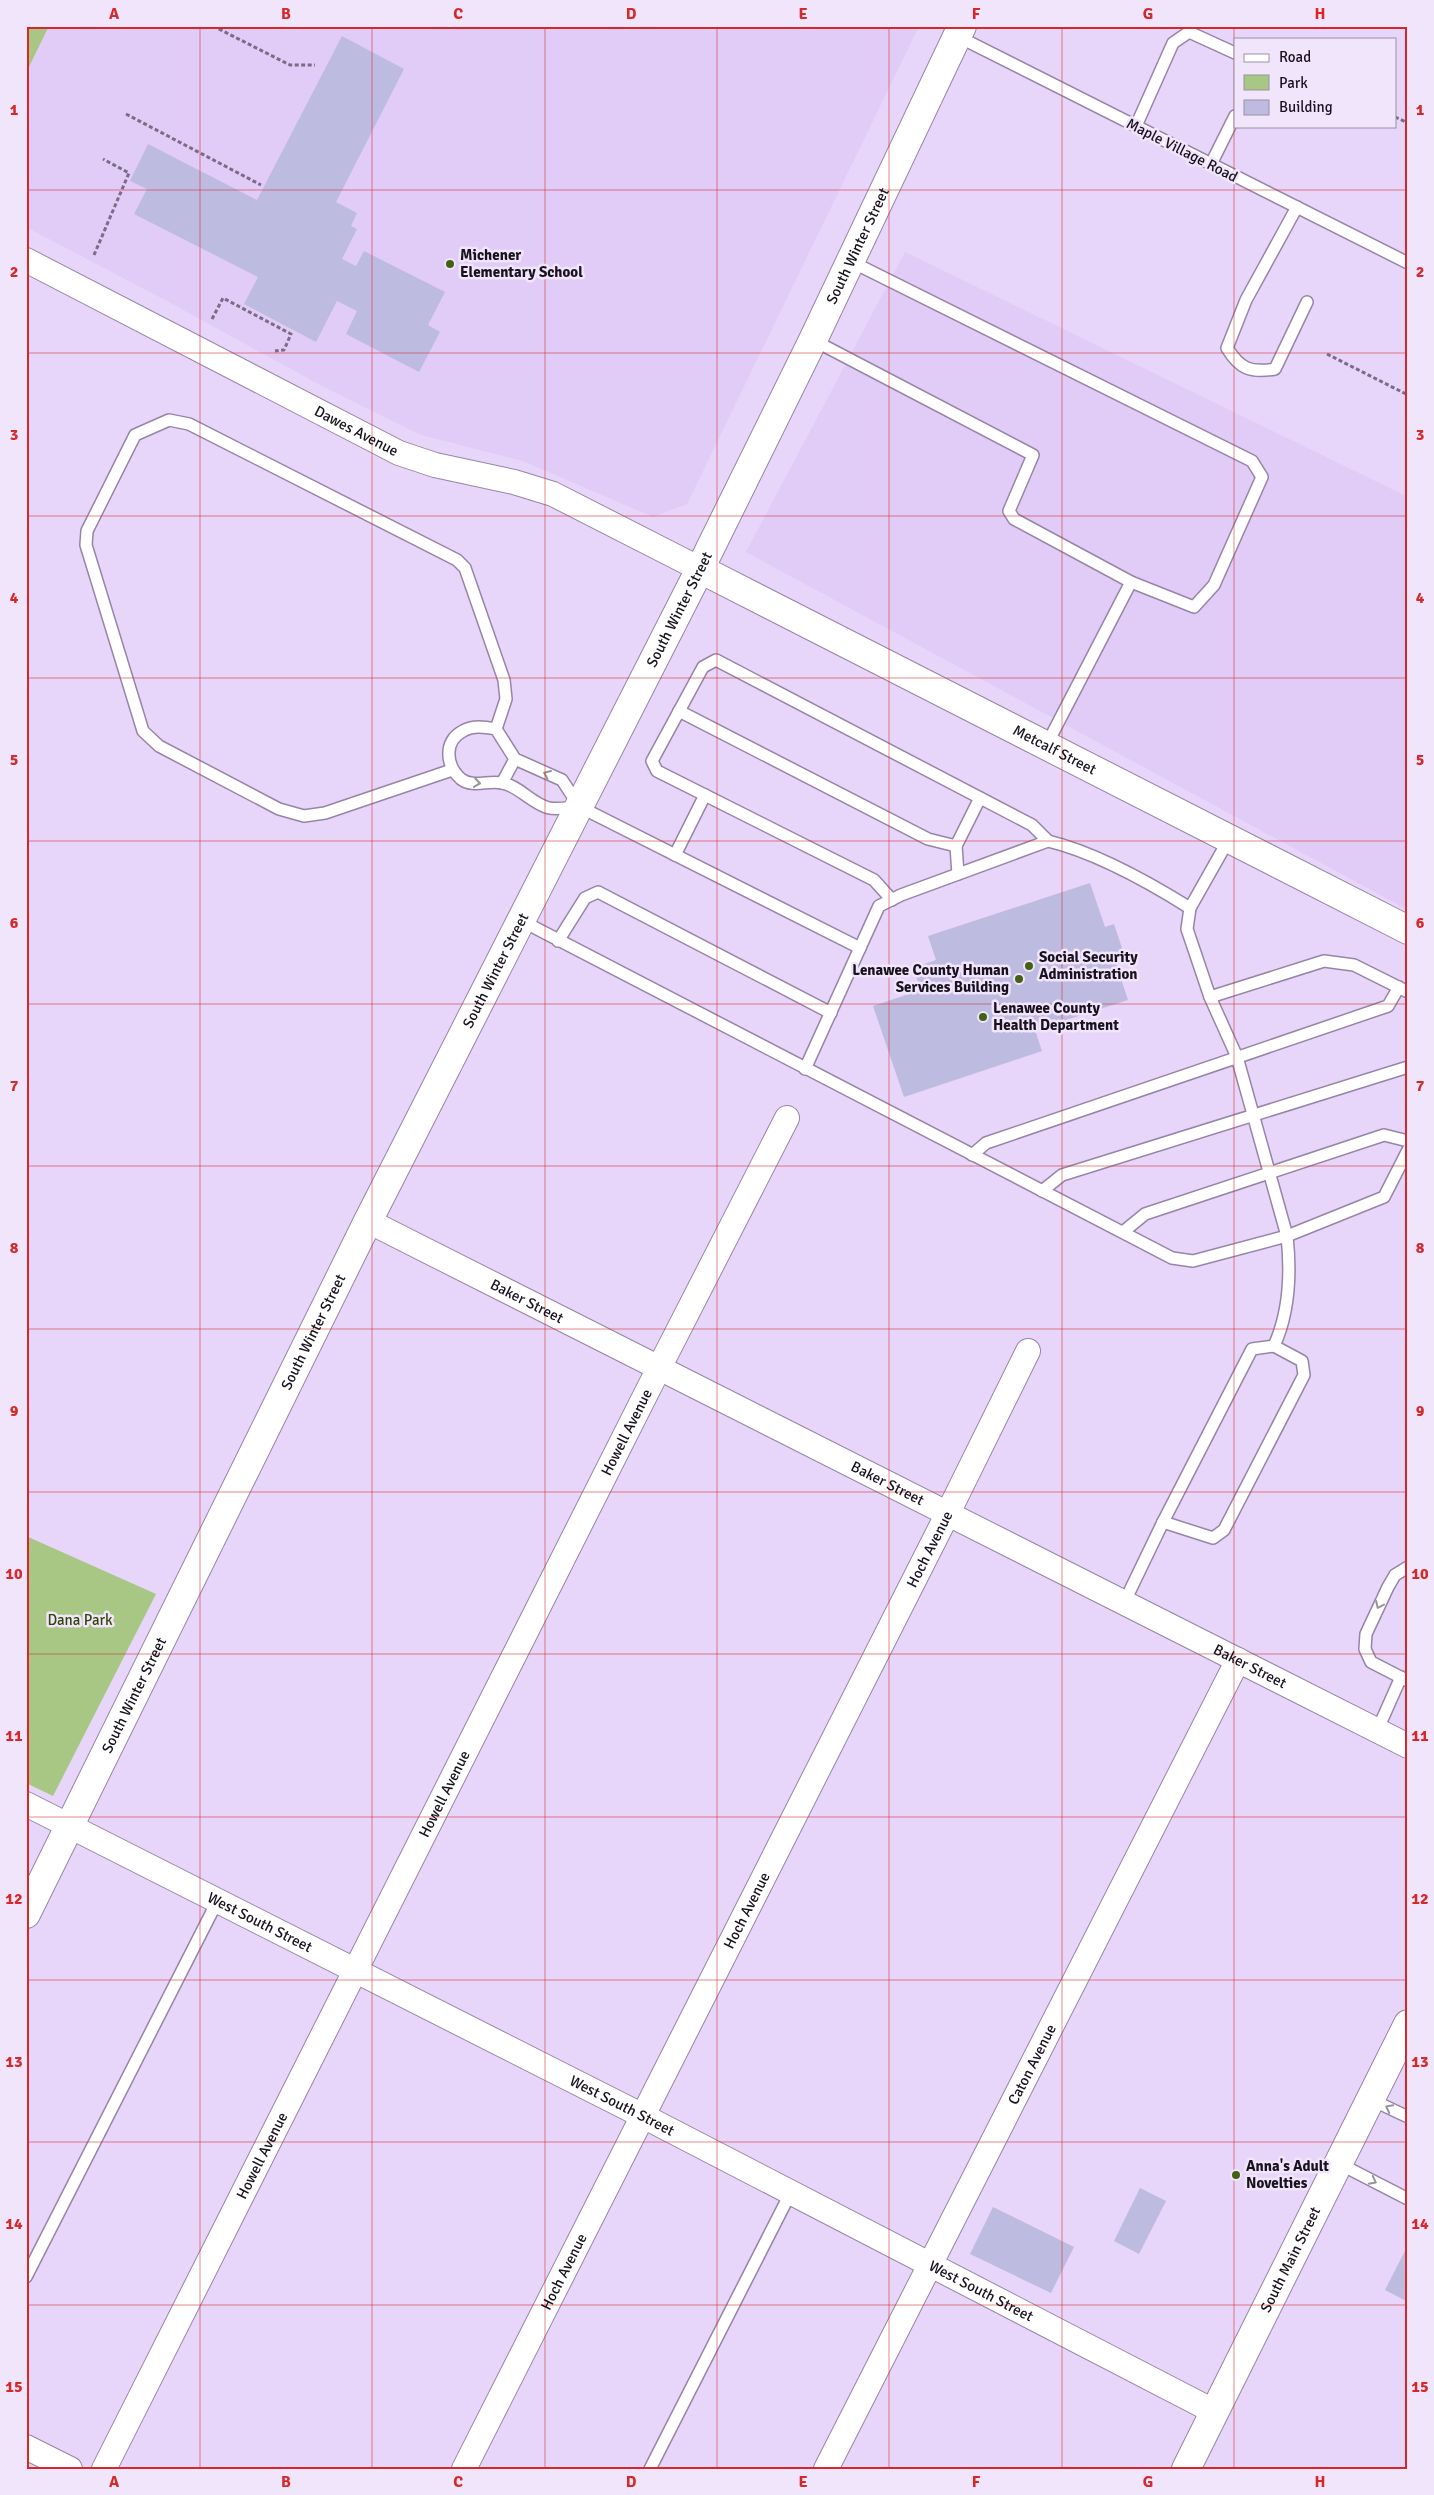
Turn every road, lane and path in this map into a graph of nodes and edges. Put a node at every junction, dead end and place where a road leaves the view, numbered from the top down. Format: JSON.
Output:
{"nodes":[{"id":1,"x":213,"y":26,"type":"edge"},
{"id":2,"x":959,"y":31,"type":"edge"},
{"id":3,"x":1234,"y":53,"type":"edge"},
{"id":4,"x":315,"y":65,"type":"dead end"},
{"id":5,"x":126,"y":114,"type":"dead end"},
{"id":6,"x":1396,"y":117,"type":"edge"},
{"id":7,"x":1234,"y":118,"type":"edge"},
{"id":8,"x":1408,"y":123,"type":"edge"},
{"id":9,"x":1136,"y":126,"type":"junction"},
{"id":10,"x":103,"y":159,"type":"dead end"},
{"id":11,"x":1211,"y":164,"type":"junction"},
{"id":12,"x":261,"y":185,"type":"dead end"},
{"id":13,"x":1297,"y":207,"type":"junction"},
{"id":14,"x":94,"y":255,"type":"dead end"},
{"id":15,"x":26,"y":260,"type":"edge"},
{"id":16,"x":850,"y":261,"type":"junction"},
{"id":17,"x":1408,"y":263,"type":"edge"},
{"id":18,"x":1307,"y":302,"type":"dead end"},
{"id":19,"x":212,"y":319,"type":"dead end"},
{"id":20,"x":813,"y":340,"type":"junction"},
{"id":21,"x":275,"y":351,"type":"dead end"},
{"id":22,"x":1327,"y":354,"type":"dead end"},
{"id":23,"x":1408,"y":395,"type":"edge"},
{"id":24,"x":700,"y":569,"type":"junction"},
{"id":25,"x":1130,"y":582,"type":"junction"},
{"id":26,"x":679,"y":711,"type":"junction"},
{"id":27,"x":496,"y":729,"type":"junction"},
{"id":28,"x":1046,"y":746,"type":"junction"},
{"id":29,"x":515,"y":759,"type":"junction"},
{"id":30,"x":452,"y":770,"type":"junction"},
{"id":31,"x":502,"y":782,"type":"junction"},
{"id":32,"x":705,"y":795,"type":"junction"},
{"id":33,"x":980,"y":798,"type":"junction"},
{"id":34,"x":580,"y":807,"type":"junction"},
{"id":35,"x":1229,"y":839,"type":"junction"},
{"id":36,"x":1048,"y":841,"type":"junction"},
{"id":37,"x":956,"y":846,"type":"junction"},
{"id":38,"x":676,"y":855,"type":"junction"},
{"id":39,"x":958,"y":874,"type":"junction"},
{"id":40,"x":892,"y":900,"type":"junction"},
{"id":41,"x":1190,"y":908,"type":"junction"},
{"id":42,"x":522,"y":921,"type":"junction"},
{"id":43,"x":1408,"y":930,"type":"edge"},
{"id":44,"x":558,"y":941,"type":"junction"},
{"id":45,"x":860,"y":948,"type":"junction"},
{"id":46,"x":1403,"y":989,"type":"edge"},
{"id":47,"x":1210,"y":997,"type":"junction"},
{"id":48,"x":831,"y":1013,"type":"junction"},
{"id":49,"x":1237,"y":1057,"type":"junction"},
{"id":50,"x":1408,"y":1067,"type":"edge"},
{"id":51,"x":805,"y":1069,"type":"junction"},
{"id":52,"x":1252,"y":1116,"type":"junction"},
{"id":53,"x":787,"y":1118,"type":"dead end"},
{"id":54,"x":1408,"y":1141,"type":"edge"},
{"id":55,"x":1408,"y":1150,"type":"edge"},
{"id":56,"x":972,"y":1154,"type":"junction"},
{"id":57,"x":1268,"y":1174,"type":"junction"},
{"id":58,"x":1042,"y":1191,"type":"junction"},
{"id":59,"x":368,"y":1221,"type":"junction"},
{"id":60,"x":1123,"y":1232,"type":"junction"},
{"id":61,"x":1287,"y":1236,"type":"junction"},
{"id":62,"x":1274,"y":1346,"type":"junction"},
{"id":63,"x":1028,"y":1351,"type":"dead end"},
{"id":64,"x":659,"y":1368,"type":"junction"},
{"id":65,"x":947,"y":1516,"type":"junction"},
{"id":66,"x":1163,"y":1522,"type":"junction"},
{"id":67,"x":1408,"y":1567,"type":"edge"},
{"id":68,"x":1124,"y":1603,"type":"junction"},
{"id":69,"x":1238,"y":1660,"type":"junction"},
{"id":70,"x":1405,"y":1679,"type":"edge"},
{"id":71,"x":1377,"y":1731,"type":"junction"},
{"id":72,"x":1408,"y":1746,"type":"edge"},
{"id":73,"x":26,"y":1804,"type":"edge"},
{"id":74,"x":70,"y":1826,"type":"junction"},
{"id":75,"x":218,"y":1900,"type":"junction"},
{"id":76,"x":26,"y":1914,"type":"edge"},
{"id":77,"x":355,"y":1970,"type":"junction"},
{"id":78,"x":1408,"y":2024,"type":"edge"},
{"id":79,"x":1370,"y":2099,"type":"junction"},
{"id":80,"x":643,"y":2116,"type":"junction"},
{"id":81,"x":1408,"y":2118,"type":"edge"},
{"id":82,"x":1338,"y":2163,"type":"junction"},
{"id":83,"x":791,"y":2192,"type":"junction"},
{"id":84,"x":1408,"y":2199,"type":"edge"},
{"id":85,"x":930,"y":2265,"type":"junction"},
{"id":86,"x":26,"y":2277,"type":"edge"},
{"id":87,"x":1215,"y":2412,"type":"junction"},
{"id":88,"x":26,"y":2447,"type":"edge"},
{"id":89,"x":70,"y":2469,"type":"edge"},
{"id":90,"x":104,"y":2469,"type":"edge"},
{"id":91,"x":464,"y":2469,"type":"edge"},
{"id":92,"x":650,"y":2469,"type":"edge"},
{"id":93,"x":826,"y":2469,"type":"edge"},
{"id":94,"x":1186,"y":2469,"type":"edge"}],
"edges":[{"from":1,"to":4,"type":"path"},
{"from":2,"to":9,"type":"lane","name":"Maple Village Road"},
{"from":2,"to":16,"type":"street","name":"South Winter Street"},
{"from":3,"to":9,"type":"lane"},
{"from":5,"to":12,"type":"path"},
{"from":6,"to":8,"type":"path"},
{"from":7,"to":11,"type":"lane"},
{"from":9,"to":11,"type":"lane","name":"Maple Village Road"},
{"from":10,"to":14,"type":"path"},
{"from":11,"to":13,"type":"lane","name":"Maple Village Road"},
{"from":13,"to":17,"type":"lane","name":"Maple Village Road"},
{"from":13,"to":18,"type":"lane"},
{"from":15,"to":24,"type":"street","name":"Dawes Avenue"},
{"from":16,"to":20,"type":"street","name":"South Winter Street"},
{"from":16,"to":25,"type":"lane"},
{"from":19,"to":21,"type":"path"},
{"from":20,"to":24,"type":"street","name":"South Winter Street"},
{"from":20,"to":25,"type":"lane"},
{"from":22,"to":23,"type":"path"},
{"from":24,"to":28,"type":"street","name":"Metcalf Street"},
{"from":24,"to":34,"type":"street","name":"South Winter Street"},
{"from":25,"to":28,"type":"lane"},
{"from":26,"to":32,"type":"lane"},
{"from":26,"to":33,"type":"lane"},
{"from":26,"to":37,"type":"lane"},
{"from":27,"to":29,"type":"lane"},
{"from":27,"to":30,"type":"lane"},
{"from":27,"to":30,"type":"lane"},
{"from":28,"to":35,"type":"street","name":"Metcalf Street"},
{"from":29,"to":31,"type":"lane"},
{"from":34,"to":29,"type":"lane","one_way":true},
{"from":30,"to":31,"type":"lane","one_way":true},
{"from":31,"to":34,"type":"lane"},
{"from":32,"to":38,"type":"lane"},
{"from":32,"to":40,"type":"lane"},
{"from":33,"to":36,"type":"lane"},
{"from":33,"to":37,"type":"lane"},
{"from":34,"to":38,"type":"lane"},
{"from":34,"to":42,"type":"street","name":"South Winter Street"},
{"from":35,"to":41,"type":"lane"},
{"from":35,"to":43,"type":"street","name":"Metcalf Street"},
{"from":36,"to":39,"type":"lane"},
{"from":36,"to":41,"type":"lane"},
{"from":37,"to":39,"type":"lane"},
{"from":38,"to":45,"type":"lane"},
{"from":39,"to":40,"type":"lane"},
{"from":40,"to":45,"type":"lane"},
{"from":41,"to":47,"type":"lane"},
{"from":42,"to":44,"type":"lane"},
{"from":42,"to":59,"type":"street","name":"South Winter Street"},
{"from":44,"to":48,"type":"lane"},
{"from":44,"to":51,"type":"lane"},
{"from":45,"to":48,"type":"lane"},
{"from":46,"to":47,"type":"lane"},
{"from":46,"to":49,"type":"lane"},
{"from":47,"to":49,"type":"lane"},
{"from":48,"to":51,"type":"lane"},
{"from":49,"to":52,"type":"lane"},
{"from":49,"to":56,"type":"lane"},
{"from":50,"to":52,"type":"lane"},
{"from":51,"to":56,"type":"lane"},
{"from":52,"to":57,"type":"lane"},
{"from":52,"to":58,"type":"lane"},
{"from":53,"to":64,"type":"street","name":"Howell Avenue"},
{"from":54,"to":57,"type":"lane"},
{"from":55,"to":61,"type":"lane"},
{"from":56,"to":58,"type":"lane"},
{"from":57,"to":60,"type":"lane"},
{"from":57,"to":61,"type":"lane"},
{"from":58,"to":60,"type":"lane"},
{"from":59,"to":64,"type":"street","name":"Baker Street"},
{"from":59,"to":74,"type":"street","name":"South Winter Street"},
{"from":60,"to":61,"type":"lane"},
{"from":61,"to":62,"type":"lane"},
{"from":62,"to":66,"type":"lane"},
{"from":62,"to":66,"type":"lane"},
{"from":63,"to":65,"type":"street","name":"Hoch Avenue"},
{"from":64,"to":65,"type":"street","name":"Baker Street"},
{"from":64,"to":77,"type":"street","name":"Howell Avenue"},
{"from":65,"to":68,"type":"street","name":"Baker Street"},
{"from":65,"to":80,"type":"street","name":"Hoch Avenue"},
{"from":66,"to":68,"type":"lane"},
{"from":67,"to":70,"type":"lane","one_way":true},
{"from":68,"to":69,"type":"street","name":"Baker Street"},
{"from":69,"to":71,"type":"street","name":"Baker Street"},
{"from":69,"to":85,"type":"street","name":"Caton Avenue"},
{"from":70,"to":71,"type":"lane"},
{"from":71,"to":72,"type":"street","name":"Baker Street"},
{"from":73,"to":74,"type":"street","name":"West South Street"},
{"from":74,"to":75,"type":"street","name":"West South Street"},
{"from":74,"to":76,"type":"street","name":"South Winter Street"},
{"from":75,"to":77,"type":"street","name":"West South Street"},
{"from":75,"to":86,"type":"lane"},
{"from":77,"to":80,"type":"street","name":"West South Street"},
{"from":77,"to":90,"type":"street","name":"Howell Avenue"},
{"from":78,"to":79,"type":"street","name":"South Main Street"},
{"from":81,"to":79,"type":"lane","one_way":true},
{"from":79,"to":82,"type":"street","name":"South Main Street"},
{"from":80,"to":83,"type":"street","name":"West South Street"},
{"from":80,"to":91,"type":"street","name":"Hoch Avenue"},
{"from":82,"to":84,"type":"lane","one_way":true},
{"from":82,"to":87,"type":"street","name":"South Main Street"},
{"from":83,"to":85,"type":"street","name":"West South Street"},
{"from":83,"to":92,"type":"lane"},
{"from":85,"to":87,"type":"street","name":"West South Street"},
{"from":85,"to":93,"type":"street","name":"Caton Avenue"},
{"from":87,"to":94,"type":"street","name":"South Main Street"},
{"from":88,"to":89,"type":"street"}]}
